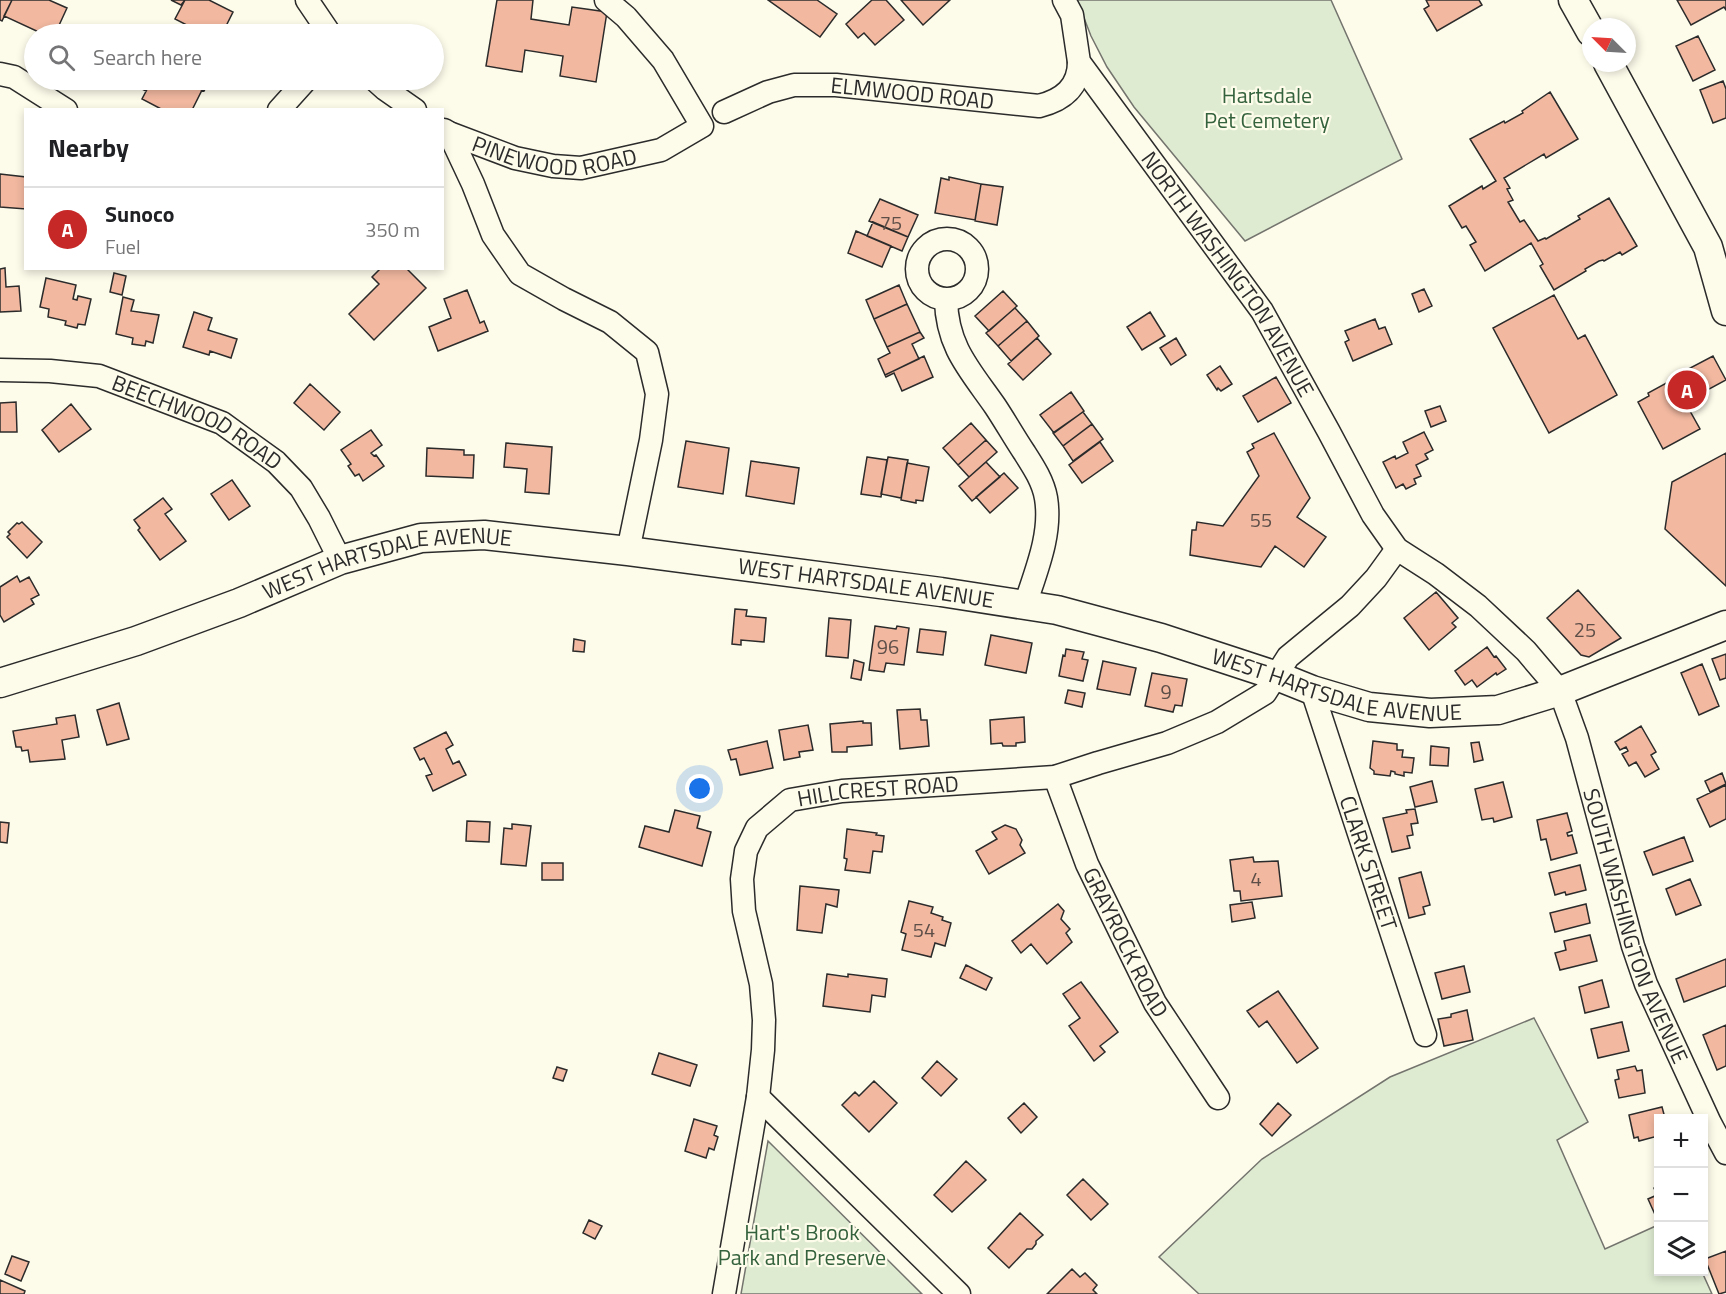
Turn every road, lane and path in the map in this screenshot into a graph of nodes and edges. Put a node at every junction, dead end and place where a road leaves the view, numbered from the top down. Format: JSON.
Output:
{"nodes":[{"id":1,"x":308,"y":0,"type":"edge"},
{"id":2,"x":606,"y":0,"type":"edge"},
{"id":3,"x":1064,"y":0,"type":"edge"},
{"id":4,"x":1573,"y":0,"type":"edge"},
{"id":5,"x":1583,"y":18,"type":"edge"},
{"id":6,"x":324,"y":24,"type":"edge"},
{"id":7,"x":1079,"y":62,"type":"junction"},
{"id":8,"x":1613,"y":72,"type":"edge"},
{"id":9,"x":0,"y":74,"type":"edge"},
{"id":10,"x":24,"y":83,"type":"edge"},
{"id":11,"x":34,"y":90,"type":"edge"},
{"id":12,"x":297,"y":90,"type":"edge"},
{"id":13,"x":386,"y":90,"type":"edge"},
{"id":14,"x":63,"y":108,"type":"edge"},
{"id":15,"x":281,"y":108,"type":"edge"},
{"id":16,"x":412,"y":108,"type":"edge"},
{"id":17,"x":724,"y":112,"type":"dead end"},
{"id":18,"x":446,"y":131,"type":"edge"},
{"id":19,"x":1717,"y":257,"type":"edge"},
{"id":20,"x":946,"y":300,"type":"dead end"},
{"id":21,"x":1726,"y":311,"type":"edge"},
{"id":22,"x":0,"y":370,"type":"edge"},
{"id":23,"x":1397,"y":549,"type":"junction"},
{"id":24,"x":628,"y":551,"type":"junction"},
{"id":25,"x":340,"y":560,"type":"junction"},
{"id":26,"x":1025,"y":605,"type":"junction"},
{"id":27,"x":1726,"y":626,"type":"edge"},
{"id":28,"x":1277,"y":676,"type":"junction"},
{"id":29,"x":0,"y":683,"type":"edge"},
{"id":30,"x":1312,"y":690,"type":"junction"},
{"id":31,"x":1560,"y":691,"type":"junction"},
{"id":32,"x":1055,"y":777,"type":"junction"},
{"id":33,"x":1425,"y":1035,"type":"dead end"},
{"id":34,"x":758,"y":1097,"type":"junction"},
{"id":35,"x":1218,"y":1098,"type":"dead end"},
{"id":36,"x":1726,"y":1153,"type":"edge"},
{"id":37,"x":724,"y":1294,"type":"edge"},
{"id":38,"x":959,"y":1294,"type":"edge"}],
"edges":[{"from":1,"to":6,"type":"street"},
{"from":2,"to":18,"type":"street","name":"PINEWOOD ROAD"},
{"from":3,"to":7,"type":"street","name":"NORTH WASHINGTON AVENUE"},
{"from":4,"to":5,"type":"main road"},
{"from":7,"to":17,"type":"street","name":"ELMWOOD ROAD"},
{"from":7,"to":23,"type":"street","name":"NORTH WASHINGTON AVENUE"},
{"from":8,"to":19,"type":"main road"},
{"from":9,"to":10,"type":"street"},
{"from":11,"to":14,"type":"street"},
{"from":12,"to":15,"type":"street"},
{"from":13,"to":16,"type":"street"},
{"from":18,"to":24,"type":"street","name":"PINEWOOD ROAD"},
{"from":19,"to":21,"type":"main road"},
{"from":20,"to":26,"type":"street"},
{"from":22,"to":25,"type":"street","name":"BEECHWOOD ROAD"},
{"from":23,"to":28,"type":"street"},
{"from":23,"to":31,"type":"street","name":"NORTH WASHINGTON AVENUE"},
{"from":24,"to":25,"type":"main road","name":"WEST HARTSDALE AVENUE"},
{"from":24,"to":26,"type":"main road","name":"WEST HARTSDALE AVENUE"},
{"from":25,"to":29,"type":"main road","name":"WEST HARTSDALE AVENUE"},
{"from":26,"to":28,"type":"main road","name":"WEST HARTSDALE AVENUE"},
{"from":27,"to":31,"type":"main road","name":"WEST HARTSDALE AVENUE"},
{"from":28,"to":30,"type":"main road","name":"WEST HARTSDALE AVENUE"},
{"from":28,"to":32,"type":"street","name":"HILLCREST ROAD"},
{"from":30,"to":31,"type":"main road","name":"WEST HARTSDALE AVENUE"},
{"from":30,"to":33,"type":"street","name":"CLARK STREET"},
{"from":31,"to":36,"type":"street","name":"SOUTH WASHINGTON AVENUE"},
{"from":32,"to":34,"type":"street","name":"HILLCREST ROAD"},
{"from":32,"to":35,"type":"street","name":"GRAYROCK ROAD"},
{"from":34,"to":37,"type":"street","name":"HILLCREST ROAD"},
{"from":34,"to":38,"type":"street"}]}
